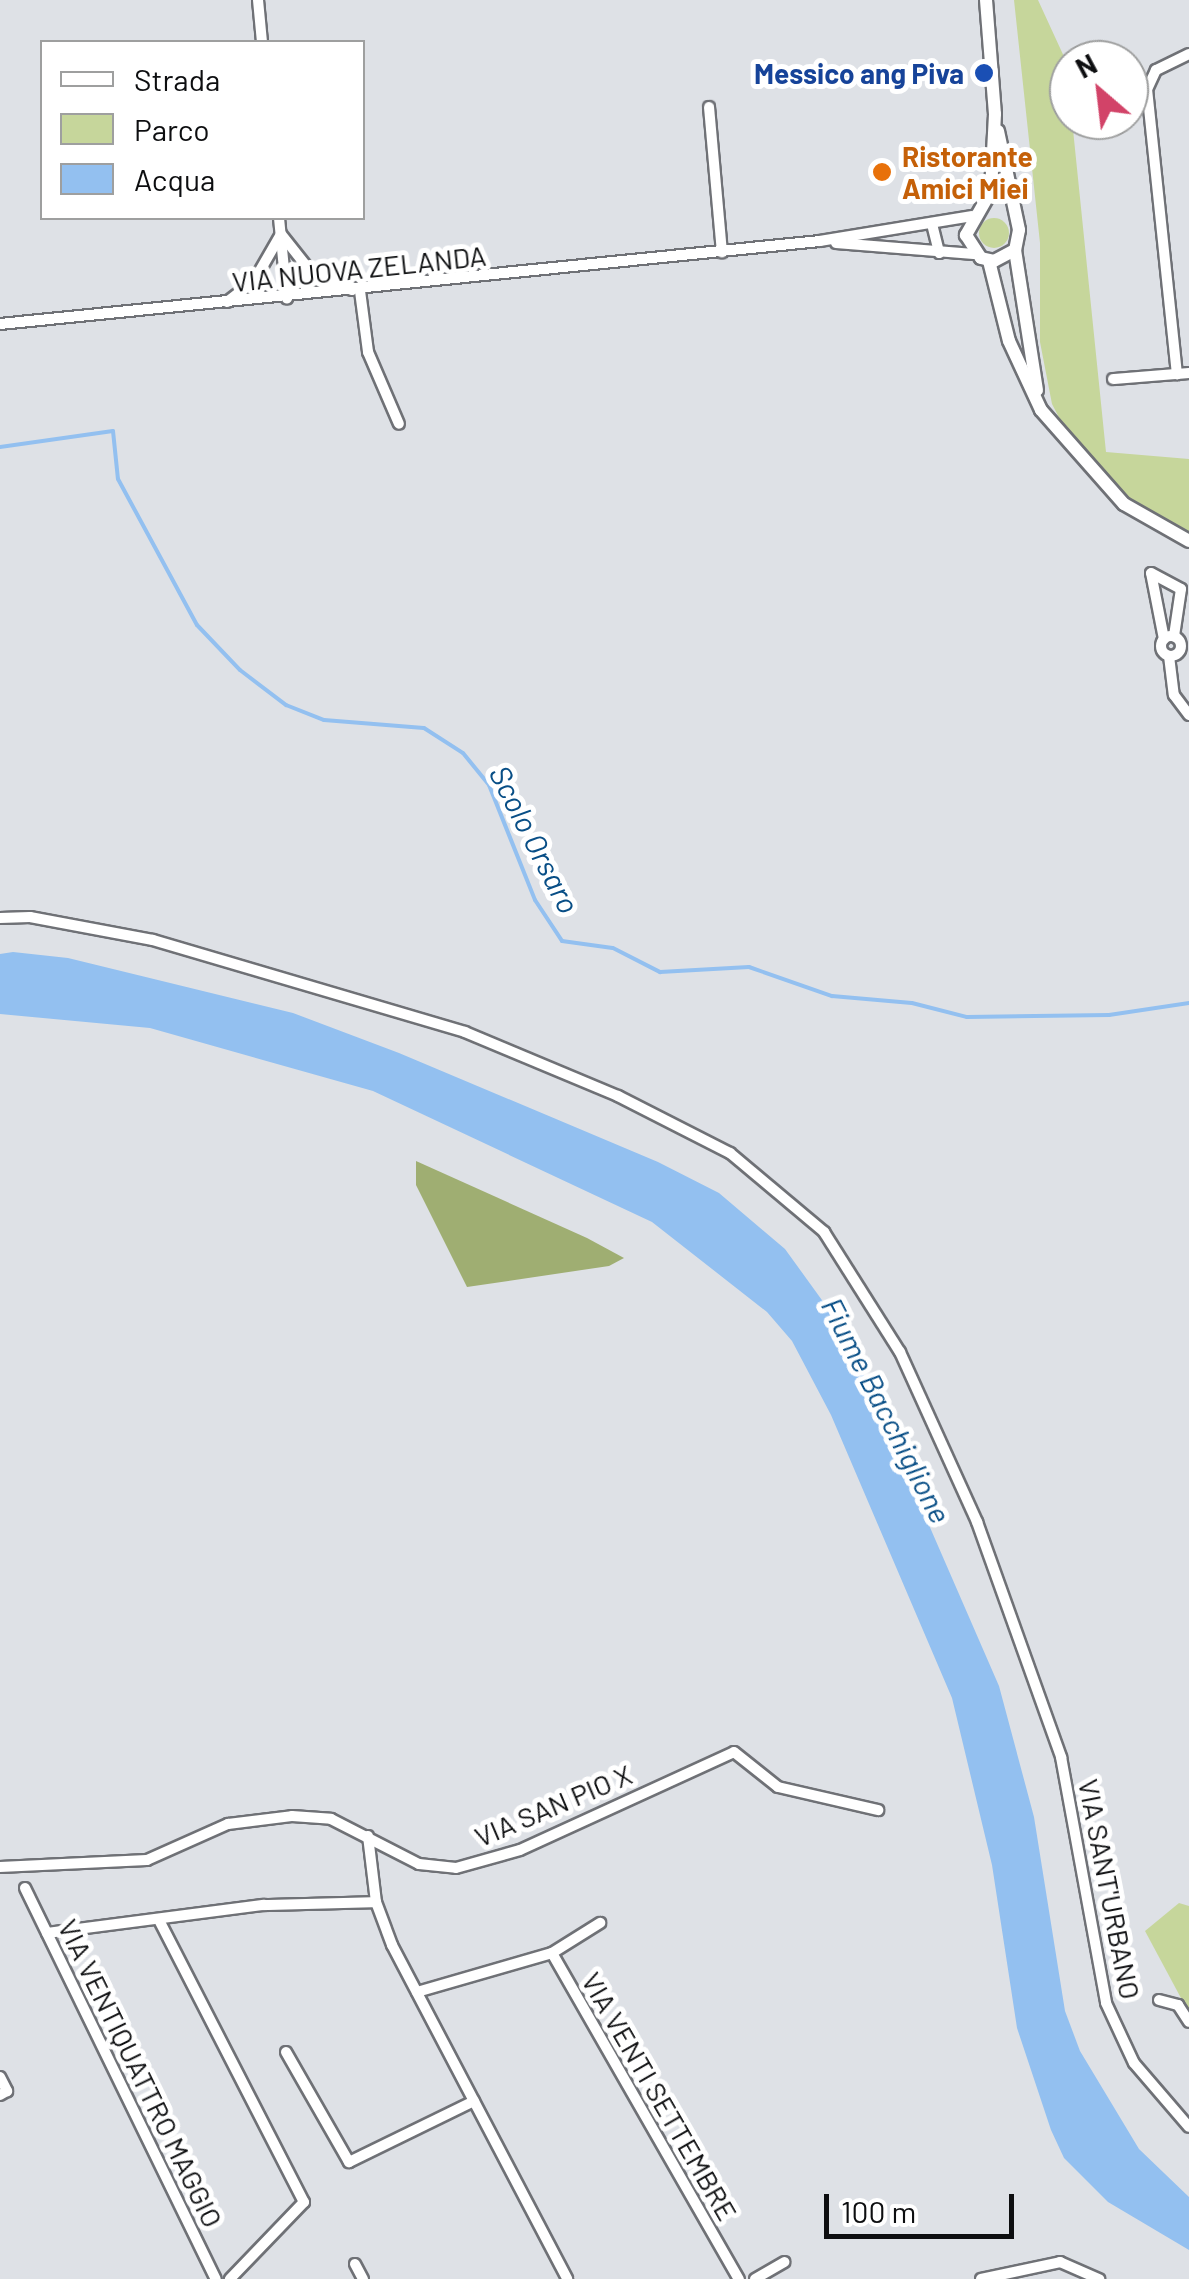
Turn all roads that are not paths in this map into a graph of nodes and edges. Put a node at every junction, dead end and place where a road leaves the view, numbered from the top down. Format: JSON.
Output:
{"nodes":[{"id":1,"x":258,"y":0,"type":"edge"},
{"id":2,"x":986,"y":0,"type":"edge"},
{"id":3,"x":262,"y":40,"type":"edge"},
{"id":4,"x":1189,"y":54,"type":"edge"},
{"id":5,"x":709,"y":107,"type":"dead end"},
{"id":6,"x":995,"y":114,"type":"junction"},
{"id":7,"x":976,"y":213,"type":"junction"},
{"id":8,"x":1012,"y":215,"type":"junction"},
{"id":9,"x":279,"y":220,"type":"edge"},
{"id":10,"x":932,"y":224,"type":"junction"},
{"id":11,"x":280,"y":234,"type":"junction"},
{"id":12,"x":820,"y":242,"type":"junction"},
{"id":13,"x":1015,"y":250,"type":"junction"},
{"id":14,"x":722,"y":252,"type":"junction"},
{"id":15,"x":940,"y":253,"type":"junction"},
{"id":16,"x":974,"y":254,"type":"junction"},
{"id":17,"x":990,"y":261,"type":"junction"},
{"id":18,"x":358,"y":292,"type":"junction"},
{"id":19,"x":287,"y":299,"type":"junction"},
{"id":20,"x":223,"y":304,"type":"junction"},
{"id":21,"x":0,"y":324,"type":"edge"},
{"id":22,"x":1183,"y":374,"type":"edge"},
{"id":23,"x":1113,"y":380,"type":"dead end"},
{"id":24,"x":1042,"y":410,"type":"junction"},
{"id":25,"x":399,"y":424,"type":"dead end"},
{"id":26,"x":1189,"y":541,"type":"edge"},
{"id":27,"x":1177,"y":642,"type":"edge"},
{"id":28,"x":1169,"y":656,"type":"junction"},
{"id":29,"x":1189,"y":715,"type":"edge"},
{"id":30,"x":0,"y":918,"type":"edge"},
{"id":31,"x":878,"y":1810,"type":"dead end"},
{"id":32,"x":368,"y":1836,"type":"junction"},
{"id":33,"x":0,"y":1867,"type":"edge"},
{"id":34,"x":25,"y":1888,"type":"dead end"},
{"id":35,"x":376,"y":1902,"type":"junction"},
{"id":36,"x":160,"y":1922,"type":"junction"},
{"id":37,"x":600,"y":1923,"type":"dead end"},
{"id":38,"x":47,"y":1932,"type":"junction"},
{"id":39,"x":552,"y":1953,"type":"junction"},
{"id":40,"x":417,"y":1992,"type":"junction"},
{"id":41,"x":1160,"y":2000,"type":"dead end"},
{"id":42,"x":1189,"y":2022,"type":"edge"},
{"id":43,"x":286,"y":2052,"type":"dead end"},
{"id":44,"x":0,"y":2078,"type":"edge"},
{"id":45,"x":0,"y":2095,"type":"edge"},
{"id":46,"x":474,"y":2100,"type":"junction"},
{"id":47,"x":1189,"y":2126,"type":"edge"},
{"id":48,"x":784,"y":2262,"type":"dead end"},
{"id":49,"x":355,"y":2264,"type":"dead end"},
{"id":50,"x":216,"y":2279,"type":"edge"},
{"id":51,"x":230,"y":2279,"type":"edge"},
{"id":52,"x":363,"y":2279,"type":"edge"},
{"id":53,"x":567,"y":2279,"type":"edge"},
{"id":54,"x":739,"y":2279,"type":"edge"},
{"id":55,"x":755,"y":2279,"type":"edge"},
{"id":56,"x":981,"y":2279,"type":"edge"},
{"id":57,"x":1099,"y":2279,"type":"edge"}],
"edges":[{"from":1,"to":3,"type":"street"},
{"from":2,"to":6,"type":"street"},
{"from":4,"to":22,"type":"street"},
{"from":5,"to":14,"type":"street"},
{"from":6,"to":7,"type":"street"},
{"from":6,"to":8,"type":"street"},
{"from":7,"to":8,"type":"street"},
{"from":7,"to":10,"type":"street","name":"VIA NUOVA ZELANDA"},
{"from":7,"to":16,"type":"street"},
{"from":8,"to":13,"type":"street"},
{"from":9,"to":11,"type":"street"},
{"from":10,"to":12,"type":"street","name":"VIA NUOVA ZELANDA"},
{"from":10,"to":15,"type":"street"},
{"from":11,"to":18,"type":"street"},
{"from":11,"to":19,"type":"street"},
{"from":11,"to":20,"type":"street"},
{"from":12,"to":14,"type":"street","name":"VIA NUOVA ZELANDA"},
{"from":12,"to":15,"type":"street","name":"VIA NUOVA ZELANDA"},
{"from":13,"to":17,"type":"street"},
{"from":13,"to":24,"type":"street"},
{"from":14,"to":18,"type":"street","name":"VIA NUOVA ZELANDA"},
{"from":15,"to":16,"type":"street","name":"VIA NUOVA ZELANDA"},
{"from":16,"to":17,"type":"street"},
{"from":17,"to":24,"type":"street"},
{"from":18,"to":19,"type":"street","name":"VIA NUOVA ZELANDA"},
{"from":18,"to":25,"type":"street"},
{"from":19,"to":20,"type":"street","name":"VIA NUOVA ZELANDA"},
{"from":20,"to":21,"type":"street","name":"VIA NUOVA ZELANDA"},
{"from":22,"to":23,"type":"street"},
{"from":24,"to":26,"type":"street"},
{"from":27,"to":27,"type":"street"},
{"from":27,"to":28,"type":"street"},
{"from":27,"to":28,"type":"street"},
{"from":28,"to":29,"type":"street"},
{"from":30,"to":47,"type":"street","name":"VIA SANT'URBANO"},
{"from":31,"to":32,"type":"street","name":"VIA SAN PIO X"},
{"from":32,"to":33,"type":"street","name":"VIA SAN PIO X"},
{"from":32,"to":35,"type":"street"},
{"from":34,"to":38,"type":"street","name":"VIA VENTIQUATTRO MAGGIO"},
{"from":35,"to":36,"type":"street"},
{"from":35,"to":40,"type":"street"},
{"from":36,"to":38,"type":"street"},
{"from":36,"to":51,"type":"street"},
{"from":37,"to":39,"type":"street"},
{"from":38,"to":50,"type":"street","name":"VIA VENTIQUATTRO MAGGIO"},
{"from":39,"to":40,"type":"street","name":"VIA VENTI SETTEMBRE"},
{"from":39,"to":54,"type":"street","name":"VIA VENTI SETTEMBRE"},
{"from":40,"to":46,"type":"street"},
{"from":41,"to":42,"type":"street","name":"VIA SANT'URBANO"},
{"from":43,"to":46,"type":"street"},
{"from":44,"to":45,"type":"street"},
{"from":46,"to":53,"type":"street"},
{"from":48,"to":55,"type":"street"},
{"from":49,"to":52,"type":"street"},
{"from":56,"to":57,"type":"street"}]}
